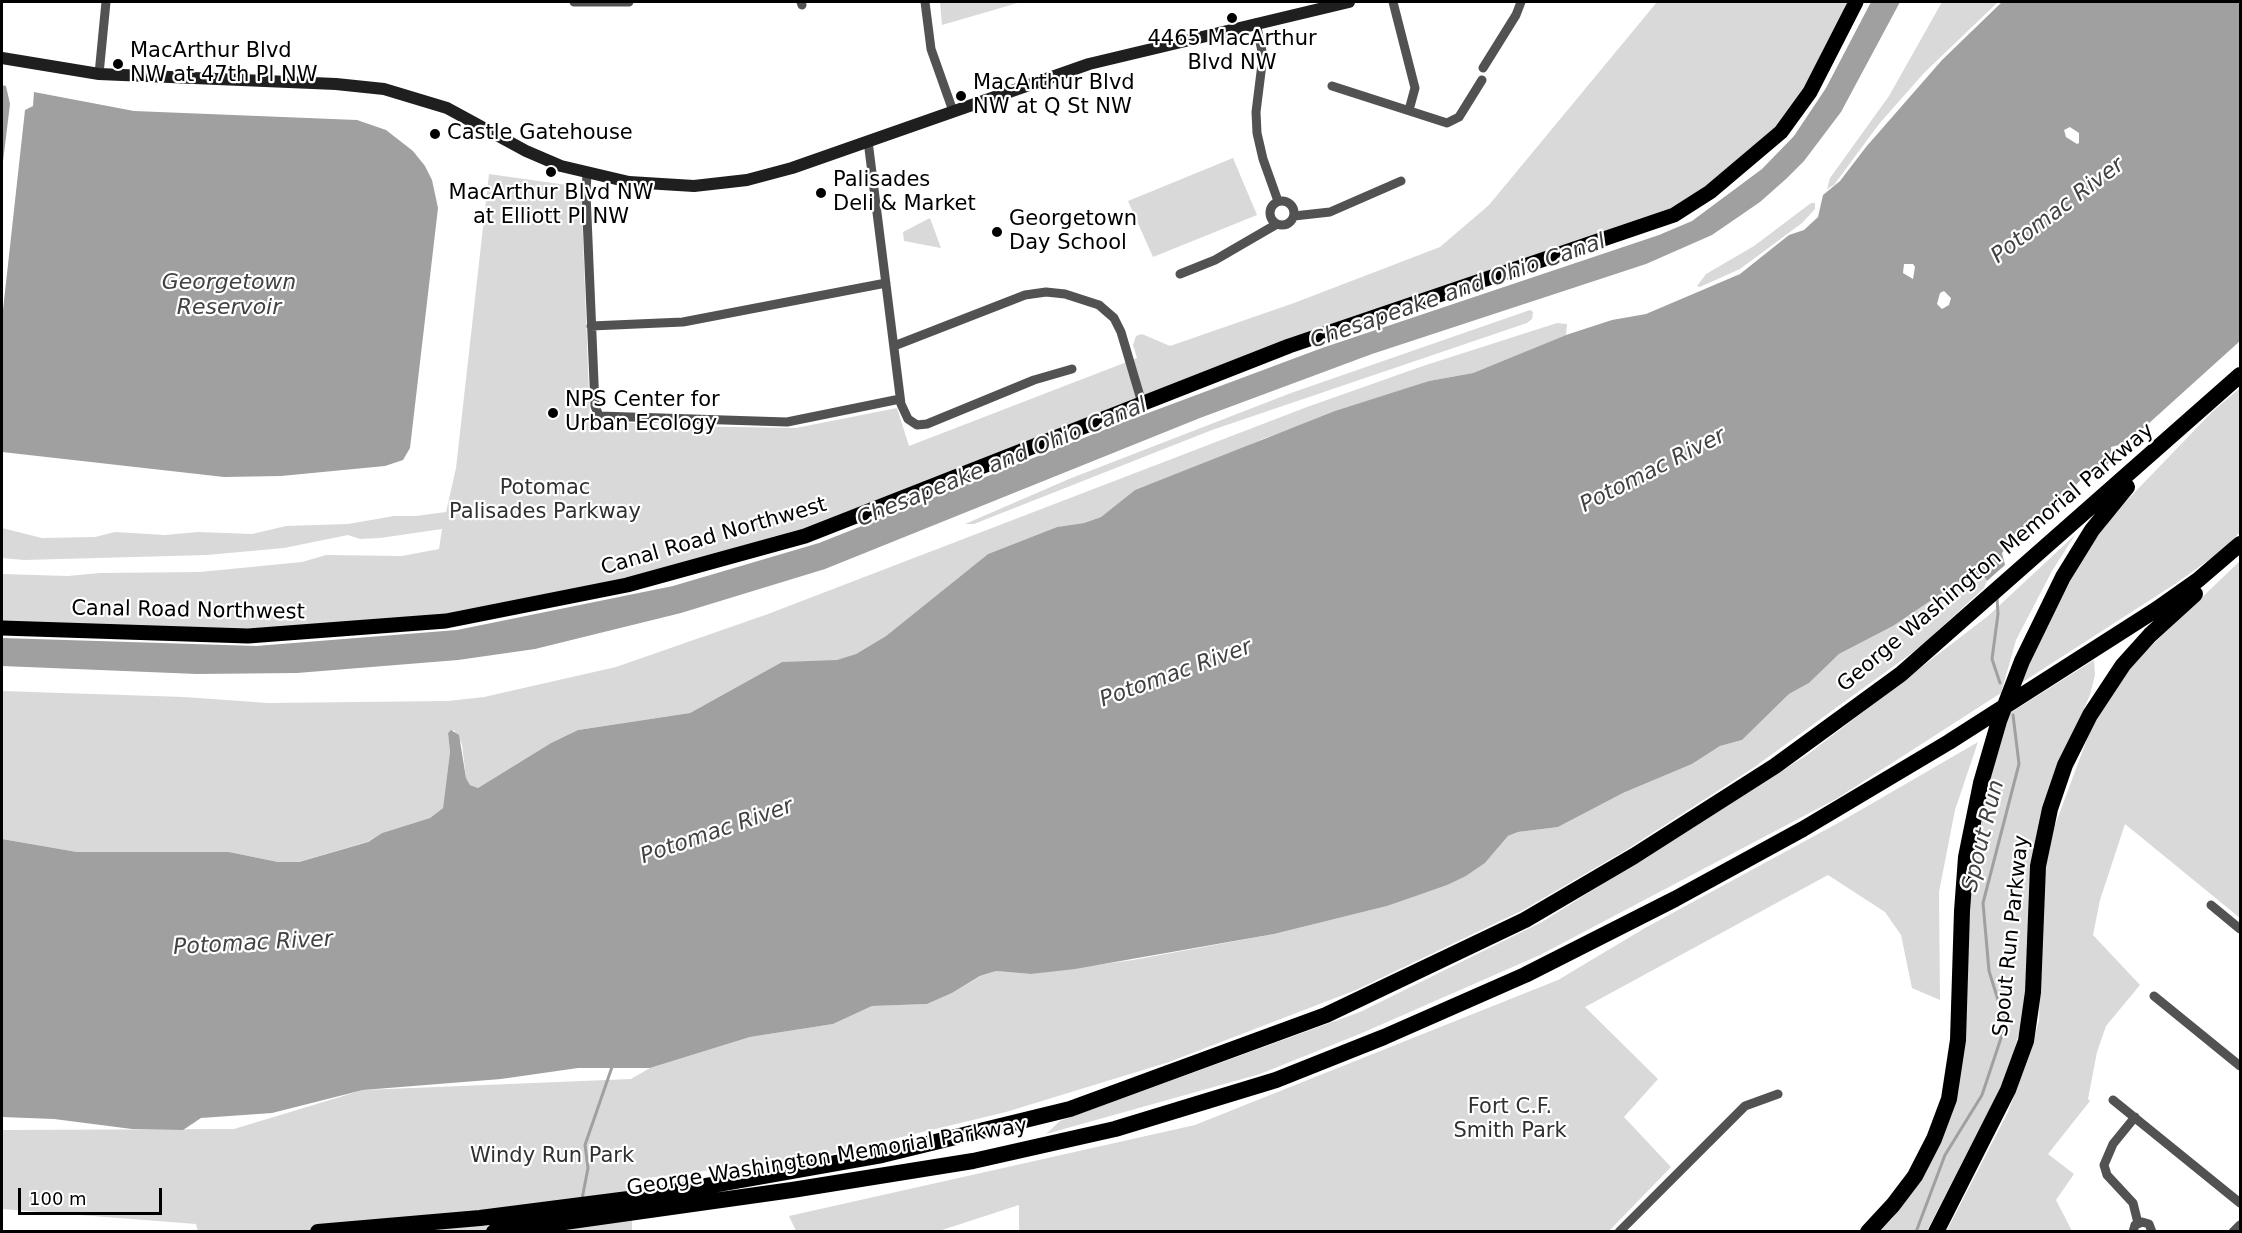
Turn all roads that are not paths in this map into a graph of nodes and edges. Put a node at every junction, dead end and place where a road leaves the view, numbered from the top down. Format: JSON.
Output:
{"nodes":[{"id":1,"x":106,"y":2,"type":"edge"},
{"id":2,"x":574,"y":2,"type":"edge"},
{"id":3,"x":629,"y":2,"type":"edge"},
{"id":4,"x":925,"y":2,"type":"edge"},
{"id":5,"x":1349,"y":2,"type":"edge"},
{"id":6,"x":1393,"y":2,"type":"edge"},
{"id":7,"x":1521,"y":2,"type":"edge"},
{"id":8,"x":1856,"y":2,"type":"edge"},
{"id":9,"x":1256,"y":24,"type":"junction"},
{"id":10,"x":2,"y":58,"type":"edge"},
{"id":11,"x":1484,"y":68,"type":"dead end"},
{"id":12,"x":99,"y":74,"type":"junction"},
{"id":13,"x":1482,"y":80,"type":"dead end"},
{"id":14,"x":1332,"y":86,"type":"dead end"},
{"id":15,"x":1409,"y":110,"type":"junction"},
{"id":16,"x":953,"y":111,"type":"junction"},
{"id":17,"x":868,"y":141,"type":"junction"},
{"id":18,"x":588,"y":173,"type":"junction"},
{"id":19,"x":1401,"y":181,"type":"dead end"},
{"id":20,"x":1278,"y":201,"type":"junction"},
{"id":21,"x":1294,"y":216,"type":"junction"},
{"id":22,"x":1277,"y":224,"type":"junction"},
{"id":23,"x":1180,"y":274,"type":"dead end"},
{"id":24,"x":886,"y":283,"type":"junction"},
{"id":25,"x":591,"y":326,"type":"junction"},
{"id":26,"x":894,"y":346,"type":"junction"},
{"id":27,"x":1071,"y":369,"type":"dead end"},
{"id":28,"x":2241,"y":375,"type":"edge"},
{"id":29,"x":900,"y":399,"type":"junction"},
{"id":30,"x":1142,"y":403,"type":"junction"},
{"id":31,"x":2165,"y":444,"type":"junction"},
{"id":32,"x":2241,"y":544,"type":"edge"},
{"id":33,"x":2241,"y":550,"type":"edge"},
{"id":34,"x":2,"y":628,"type":"edge"},
{"id":35,"x":2211,"y":905,"type":"dead end"},
{"id":36,"x":2241,"y":929,"type":"edge"},
{"id":37,"x":2154,"y":996,"type":"dead end"},
{"id":38,"x":2241,"y":1066,"type":"edge"},
{"id":39,"x":1778,"y":1094,"type":"dead end"},
{"id":40,"x":2113,"y":1100,"type":"dead end"},
{"id":41,"x":2135,"y":1117,"type":"junction"},
{"id":42,"x":2241,"y":1203,"type":"edge"},
{"id":43,"x":645,"y":1204,"type":"junction"},
{"id":44,"x":2138,"y":1223,"type":"junction"},
{"id":45,"x":2241,"y":1225,"type":"edge"},
{"id":46,"x":318,"y":1232,"type":"edge"},
{"id":47,"x":494,"y":1232,"type":"edge"},
{"id":48,"x":1619,"y":1232,"type":"edge"},
{"id":49,"x":1868,"y":1232,"type":"edge"},
{"id":50,"x":1936,"y":1232,"type":"edge"},
{"id":51,"x":2133,"y":1232,"type":"edge"},
{"id":52,"x":2152,"y":1232,"type":"edge"},
{"id":53,"x":2233,"y":1232,"type":"edge"}],
"edges":[{"from":1,"to":12,"type":"street"},
{"from":2,"to":3,"type":"street"},
{"from":4,"to":16,"type":"street"},
{"from":5,"to":9,"type":"main road"},
{"from":6,"to":15,"type":"street"},
{"from":7,"to":11,"type":"street"},
{"from":8,"to":30,"type":"highway","name":"Canal Road Northwest"},
{"from":9,"to":16,"type":"main road"},
{"from":9,"to":20,"type":"street"},
{"from":10,"to":12,"type":"main road"},
{"from":12,"to":18,"type":"main road"},
{"from":13,"to":15,"type":"street"},
{"from":14,"to":15,"type":"street"},
{"from":16,"to":17,"type":"main road"},
{"from":17,"to":18,"type":"main road"},
{"from":17,"to":24,"type":"street"},
{"from":18,"to":25,"type":"street"},
{"from":19,"to":21,"type":"street"},
{"from":20,"to":21,"type":"street"},
{"from":20,"to":22,"type":"street"},
{"from":21,"to":22,"type":"street"},
{"from":22,"to":23,"type":"street"},
{"from":24,"to":25,"type":"street"},
{"from":24,"to":26,"type":"street"},
{"from":25,"to":29,"type":"street"},
{"from":26,"to":29,"type":"street"},
{"from":26,"to":30,"type":"street"},
{"from":27,"to":29,"type":"street"},
{"from":28,"to":31,"type":"highway","name":"George Washington Memorial Parkway"},
{"from":30,"to":34,"type":"highway","name":"Canal Road Northwest"},
{"from":31,"to":43,"type":"highway","name":"George Washington Memorial Parkway"},
{"from":31,"to":49,"type":"highway","name":"Spout Run Parkway"},
{"from":32,"to":43,"type":"highway","name":"George Washington Memorial Parkway"},
{"from":33,"to":50,"type":"highway","name":"Spout Run Parkway"},
{"from":35,"to":36,"type":"street"},
{"from":37,"to":38,"type":"street"},
{"from":39,"to":48,"type":"street"},
{"from":40,"to":41,"type":"street"},
{"from":41,"to":42,"type":"street"},
{"from":41,"to":44,"type":"street"},
{"from":43,"to":46,"type":"highway","name":"George Washington Memorial Parkway"},
{"from":43,"to":47,"type":"highway","name":"George Washington Memorial Parkway"},
{"from":44,"to":51,"type":"street"},
{"from":44,"to":52,"type":"street"},
{"from":45,"to":53,"type":"street"}]}
